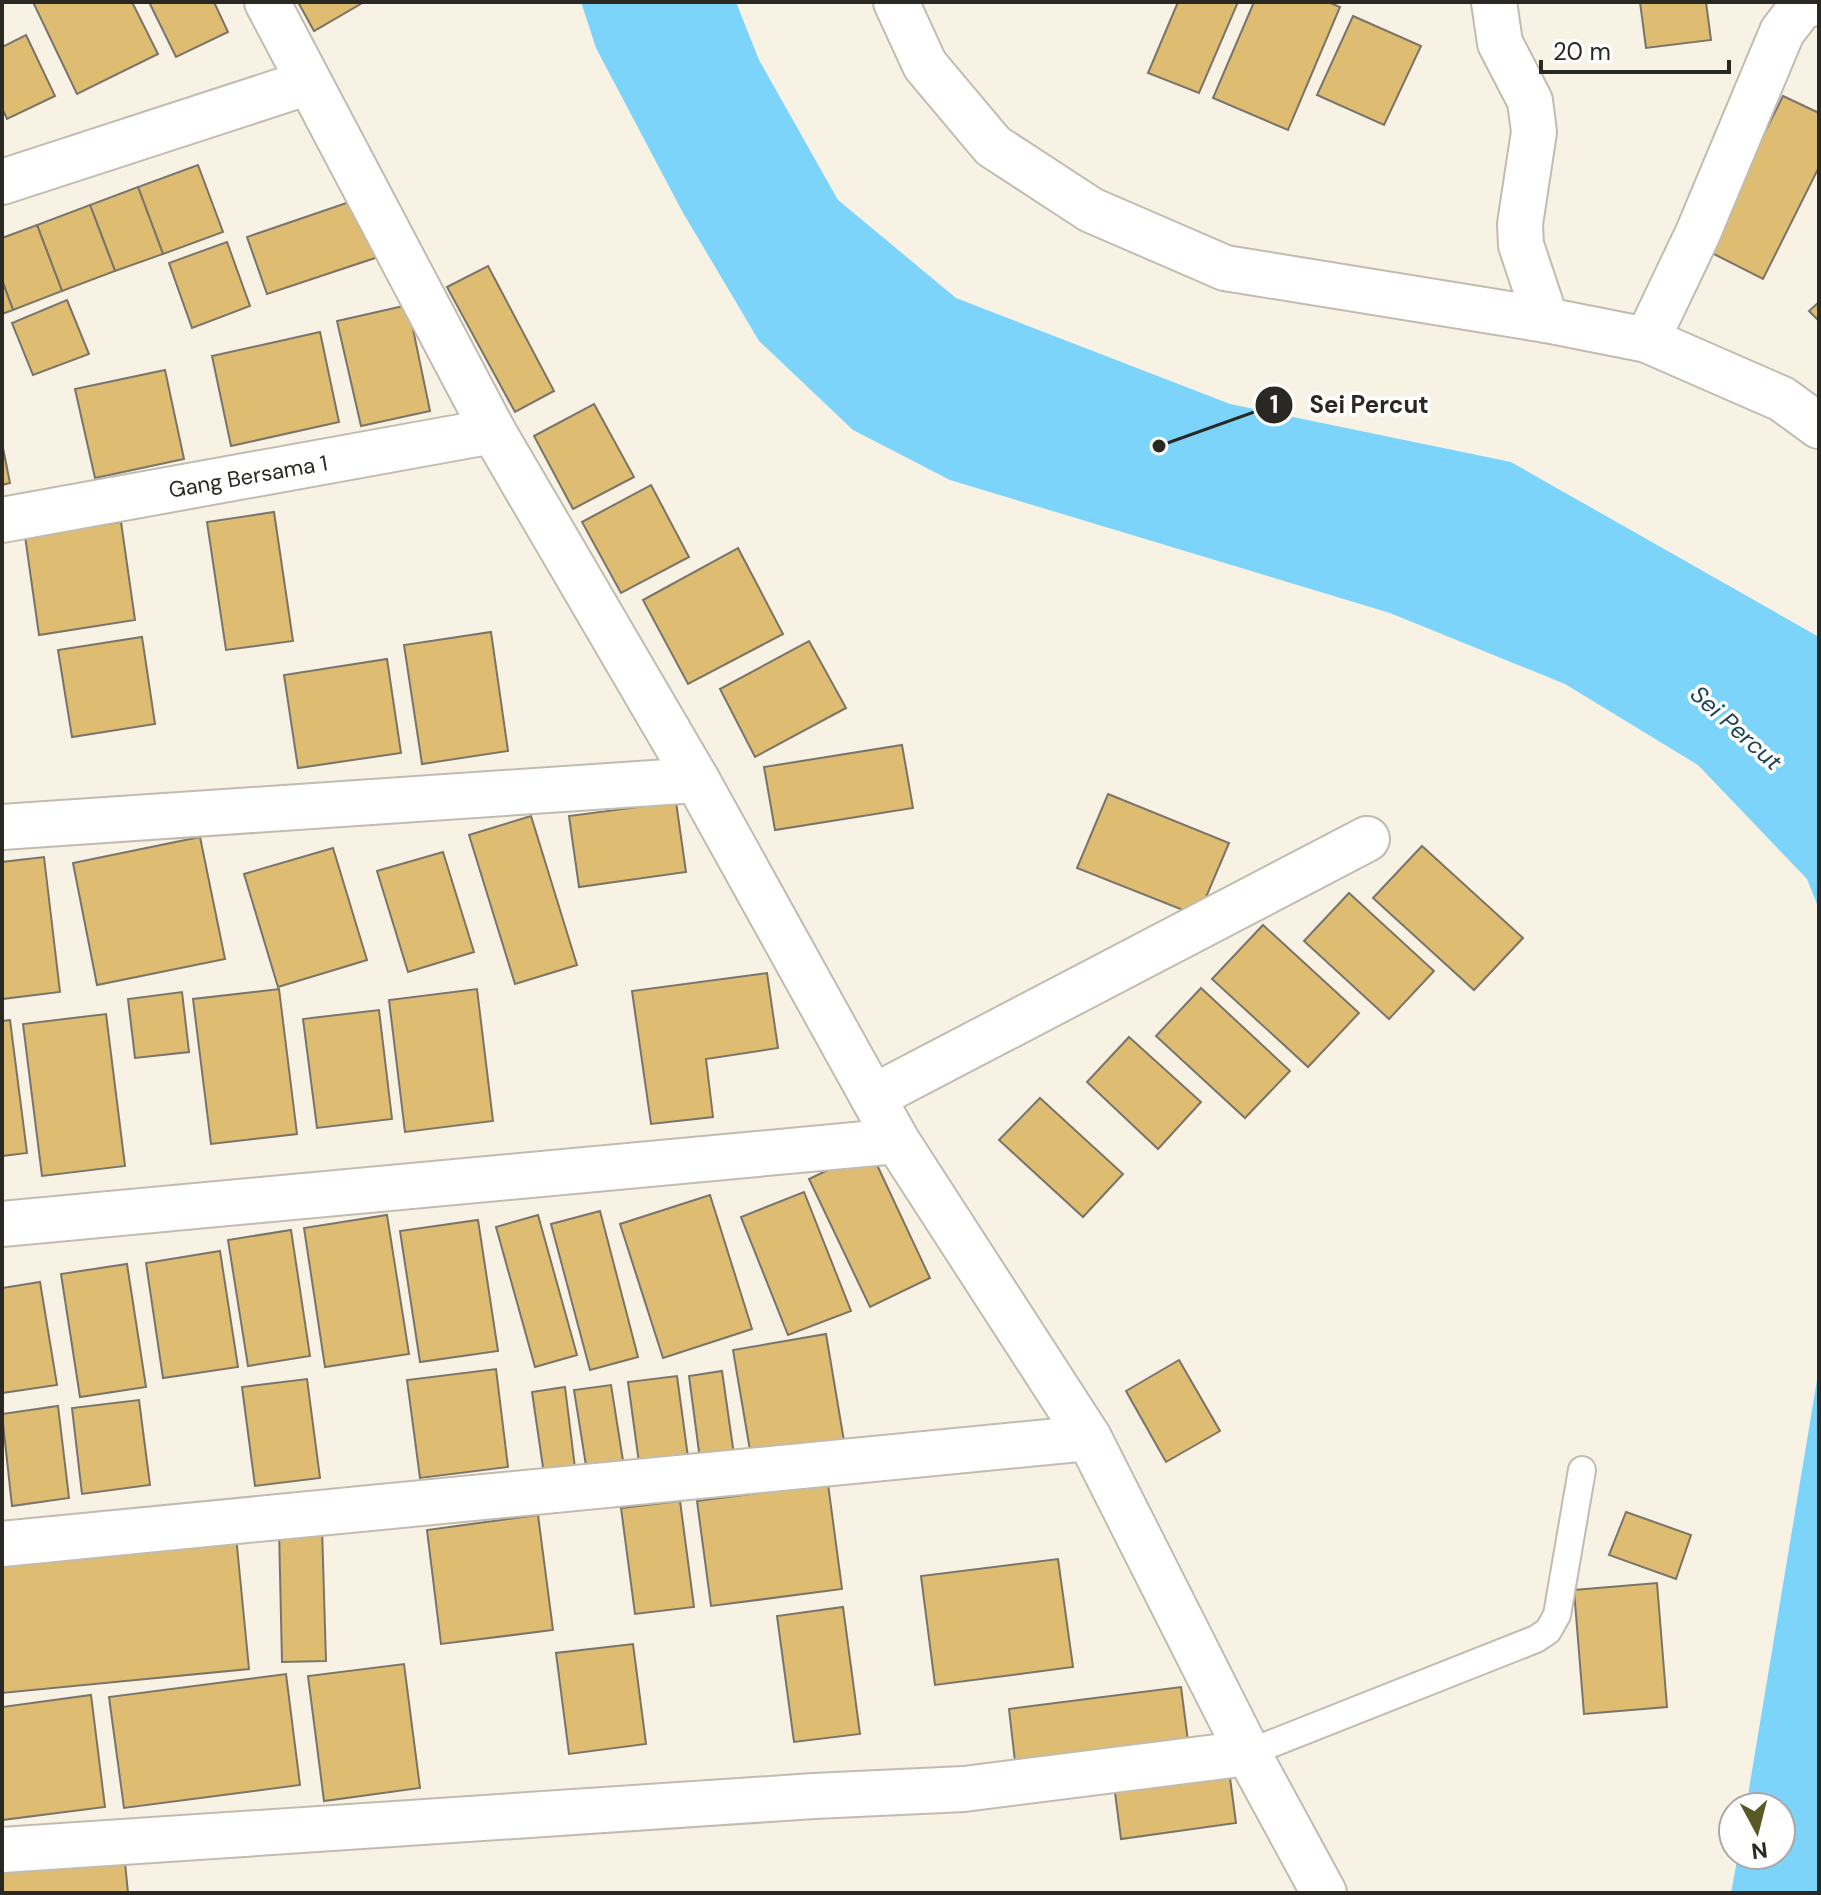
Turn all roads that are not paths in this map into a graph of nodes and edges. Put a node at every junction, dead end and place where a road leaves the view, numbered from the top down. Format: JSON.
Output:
{"nodes":[{"id":1,"x":267,"y":2,"type":"edge"},
{"id":2,"x":896,"y":2,"type":"edge"},
{"id":3,"x":1494,"y":2,"type":"edge"},
{"id":4,"x":1818,"y":2,"type":"edge"},
{"id":5,"x":309,"y":82,"type":"junction"},
{"id":6,"x":2,"y":182,"type":"edge"},
{"id":7,"x":1546,"y":320,"type":"junction"},
{"id":8,"x":1647,"y":340,"type":"junction"},
{"id":9,"x":1819,"y":426,"type":"edge"},
{"id":10,"x":493,"y":431,"type":"junction"},
{"id":11,"x":2,"y":520,"type":"edge"},
{"id":12,"x":697,"y":780,"type":"junction"},
{"id":13,"x":2,"y":827,"type":"edge"},
{"id":14,"x":1367,"y":839,"type":"dead end"},
{"id":15,"x":873,"y":1097,"type":"junction"},
{"id":16,"x":897,"y":1141,"type":"junction"},
{"id":17,"x":2,"y":1224,"type":"edge"},
{"id":18,"x":1089,"y":1438,"type":"junction"},
{"id":19,"x":1582,"y":1470,"type":"dead end"},
{"id":20,"x":2,"y":1544,"type":"edge"},
{"id":21,"x":1248,"y":1753,"type":"junction"},
{"id":22,"x":2,"y":1850,"type":"edge"},
{"id":23,"x":1324,"y":1893,"type":"edge"}],
"edges":[{"from":1,"to":5,"type":"street"},
{"from":2,"to":7,"type":"street"},
{"from":3,"to":7,"type":"street"},
{"from":4,"to":8,"type":"street"},
{"from":5,"to":6,"type":"street"},
{"from":5,"to":10,"type":"street"},
{"from":7,"to":8,"type":"street"},
{"from":8,"to":9,"type":"street"},
{"from":10,"to":11,"type":"street","name":"Gang Bersama 1"},
{"from":10,"to":12,"type":"street"},
{"from":12,"to":13,"type":"street"},
{"from":12,"to":15,"type":"street"},
{"from":14,"to":15,"type":"street"},
{"from":15,"to":16,"type":"street"},
{"from":16,"to":17,"type":"street"},
{"from":16,"to":18,"type":"street"},
{"from":18,"to":20,"type":"street"},
{"from":18,"to":21,"type":"street"},
{"from":19,"to":21,"type":"lane"},
{"from":21,"to":22,"type":"street"},
{"from":21,"to":23,"type":"street"}]}
